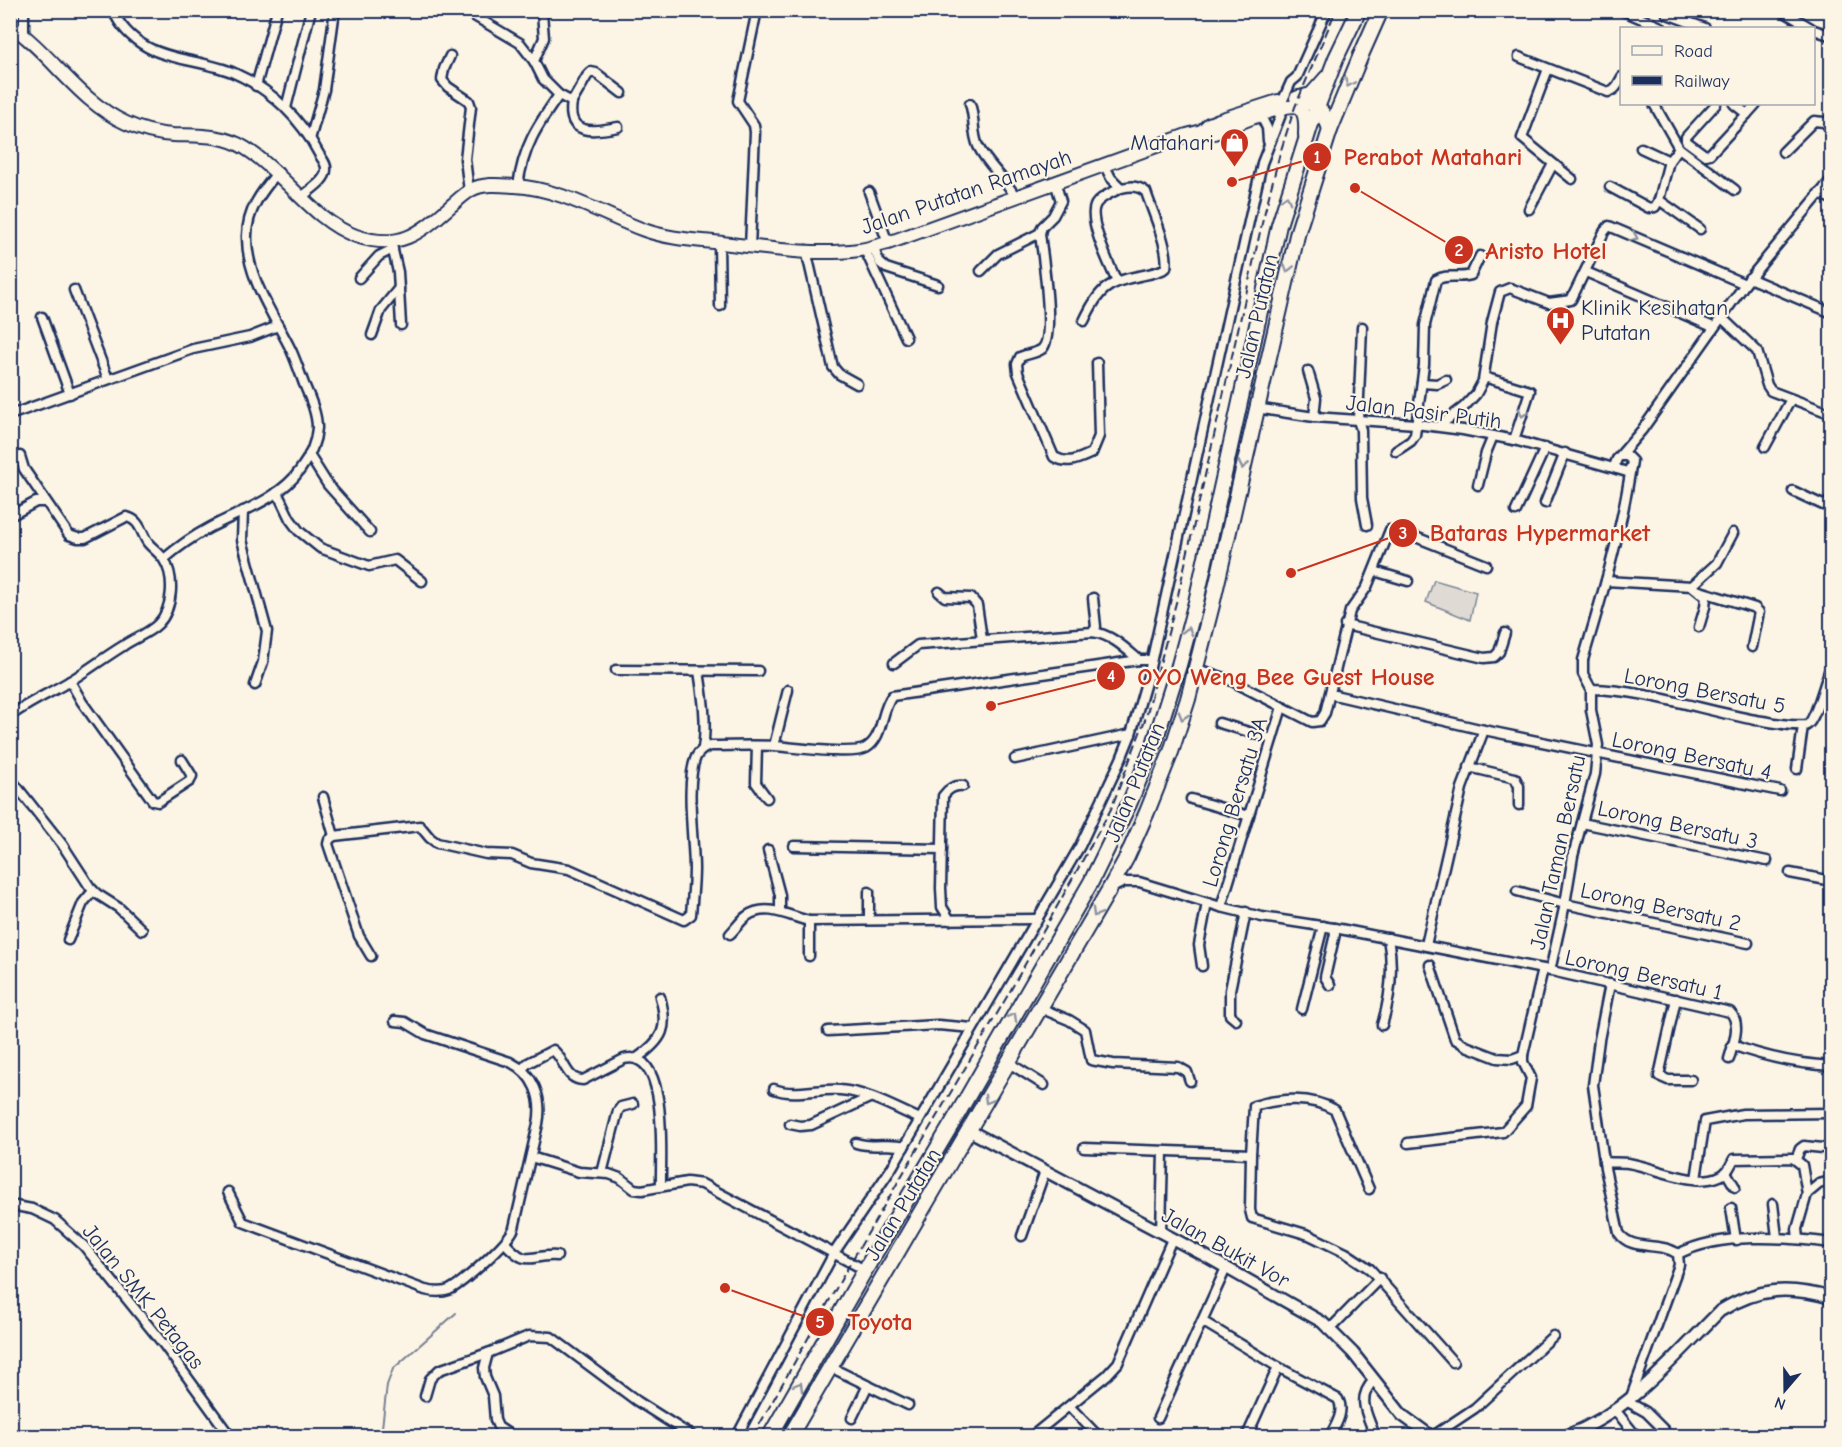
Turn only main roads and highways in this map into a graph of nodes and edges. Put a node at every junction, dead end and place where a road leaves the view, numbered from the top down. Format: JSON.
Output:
{"nodes":[{"id":1,"x":1359,"y":10,"type":"edge"},
{"id":2,"x":1381,"y":10,"type":"edge"},
{"id":3,"x":10,"y":25,"type":"edge"},
{"id":4,"x":1341,"y":47,"type":"junction"},
{"id":5,"x":1360,"y":55,"type":"junction"},
{"id":6,"x":1331,"y":70,"type":"junction"},
{"id":7,"x":1299,"y":98,"type":"junction"},
{"id":8,"x":1284,"y":103,"type":"junction"},
{"id":9,"x":1317,"y":106,"type":"junction"},
{"id":10,"x":1330,"y":130,"type":"junction"},
{"id":11,"x":1202,"y":131,"type":"junction"},
{"id":12,"x":1304,"y":141,"type":"junction"},
{"id":13,"x":1255,"y":329,"type":"junction"},
{"id":14,"x":1274,"y":333,"type":"junction"},
{"id":15,"x":1256,"y":408,"type":"junction"},
{"id":16,"x":1236,"y":420,"type":"junction"},
{"id":17,"x":1129,"y":804,"type":"junction"},
{"id":18,"x":1147,"y":812,"type":"junction"},
{"id":19,"x":957,"y":1115,"type":"junction"},
{"id":20,"x":972,"y":1127,"type":"junction"},
{"id":21,"x":845,"y":1305,"type":"junction"},
{"id":22,"x":861,"y":1314,"type":"junction"},
{"id":23,"x":770,"y":1437,"type":"edge"},
{"id":24,"x":790,"y":1437,"type":"edge"}],
"edges":[{"from":1,"to":4,"type":"highway","name":"Jalan Putatan"},
{"from":2,"to":5,"type":"highway","name":"Jalan Putatan"},
{"from":3,"to":11,"type":"main road","name":"Jalan Putatan Ramayah"},
{"from":4,"to":5,"type":"highway"},
{"from":4,"to":6,"type":"highway","name":"Jalan Putatan"},
{"from":5,"to":10,"type":"highway","name":"Jalan Putatan","one_way":true},
{"from":6,"to":7,"type":"main road","name":"Jalan Putatan Ramayah"},
{"from":6,"to":9,"type":"highway","name":"Jalan Putatan"},
{"from":7,"to":8,"type":"main road","name":"Jalan Putatan Ramayah"},
{"from":7,"to":9,"type":"highway"},
{"from":8,"to":11,"type":"main road","name":"Jalan Putatan Ramayah"},
{"from":8,"to":11,"type":"main road","name":"Jalan Putatan Ramayah"},
{"from":8,"to":12,"type":"main road"},
{"from":9,"to":10,"type":"highway"},
{"from":9,"to":12,"type":"highway","name":"Jalan Putatan"},
{"from":10,"to":14,"type":"highway","name":"Jalan Putatan","one_way":true},
{"from":13,"to":12,"type":"highway","name":"Jalan Putatan","one_way":true},
{"from":13,"to":14,"type":"highway"},
{"from":13,"to":16,"type":"highway","name":"Jalan Putatan"},
{"from":14,"to":15,"type":"highway","name":"Jalan Putatan"},
{"from":15,"to":16,"type":"highway"},
{"from":15,"to":18,"type":"highway","name":"Jalan Putatan","one_way":true},
{"from":17,"to":16,"type":"highway","name":"Jalan Putatan","one_way":true},
{"from":17,"to":18,"type":"highway"},
{"from":19,"to":17,"type":"highway","name":"Jalan Putatan","one_way":true},
{"from":18,"to":20,"type":"highway","name":"Jalan Putatan","one_way":true},
{"from":19,"to":20,"type":"highway"},
{"from":19,"to":21,"type":"highway","name":"Jalan Putatan"},
{"from":20,"to":22,"type":"highway","name":"Jalan Putatan"},
{"from":21,"to":22,"type":"highway"},
{"from":23,"to":21,"type":"highway","name":"Jalan Putatan","one_way":true},
{"from":22,"to":24,"type":"highway","name":"Jalan Putatan"}]}
